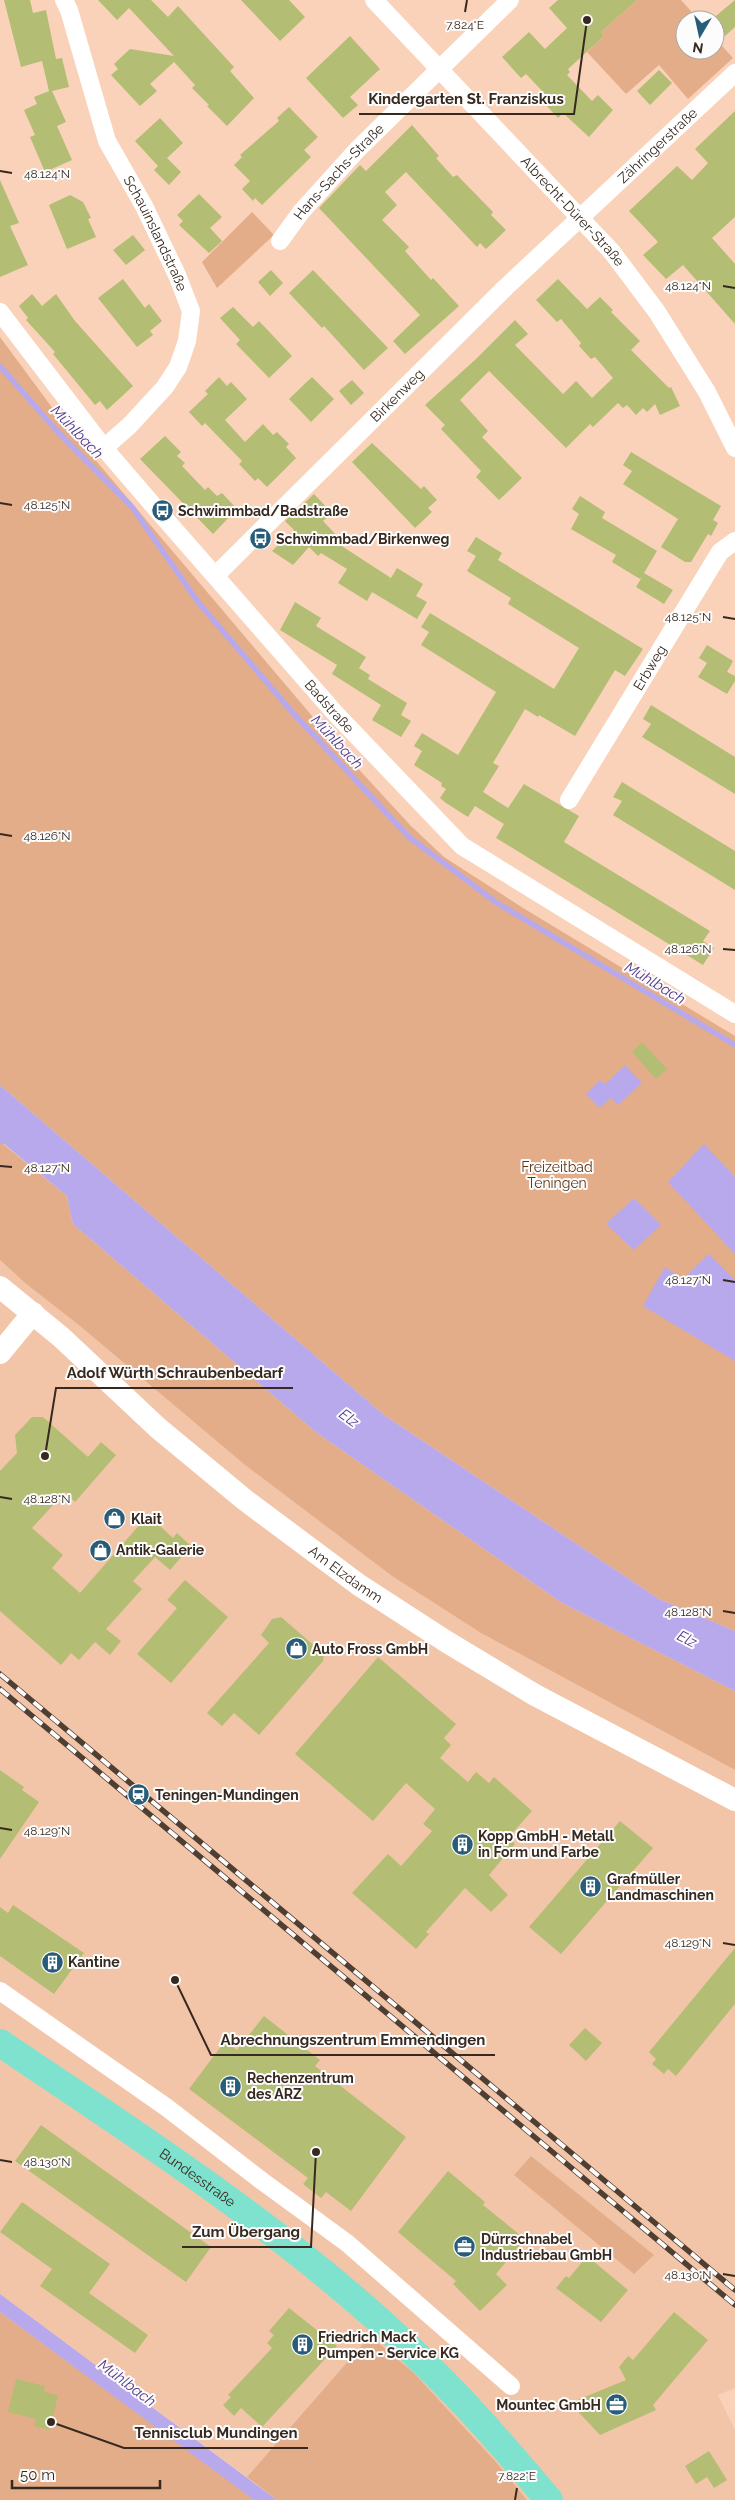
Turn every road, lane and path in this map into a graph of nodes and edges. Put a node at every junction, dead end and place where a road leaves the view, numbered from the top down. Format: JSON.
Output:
{"nodes":[{"id":1,"x":64,"y":0,"type":"edge"},
{"id":2,"x":374,"y":0,"type":"edge"},
{"id":3,"x":510,"y":0,"type":"edge"},
{"id":4,"x":441,"y":69,"type":"junction"},
{"id":5,"x":735,"y":73,"type":"edge"},
{"id":6,"x":579,"y":216,"type":"junction"},
{"id":7,"x":280,"y":242,"type":"dead end"},
{"id":8,"x":0,"y":312,"type":"edge"},
{"id":9,"x":104,"y":448,"type":"junction"},
{"id":10,"x":735,"y":448,"type":"edge"},
{"id":11,"x":735,"y":541,"type":"edge"},
{"id":12,"x":216,"y":575,"type":"junction"},
{"id":13,"x":569,"y":800,"type":"dead end"},
{"id":14,"x":735,"y":1014,"type":"edge"},
{"id":15,"x":0,"y":1286,"type":"edge"},
{"id":16,"x":32,"y":1313,"type":"junction"},
{"id":17,"x":0,"y":1353,"type":"edge"},
{"id":18,"x":735,"y":1800,"type":"edge"},
{"id":19,"x":0,"y":1991,"type":"edge"},
{"id":20,"x":0,"y":2043,"type":"edge"},
{"id":21,"x":511,"y":2386,"type":"dead end"},
{"id":22,"x":550,"y":2500,"type":"edge"}],
"edges":[{"from":1,"to":9,"type":"street","name":"Schauinslandstraße"},
{"from":2,"to":4,"type":"street","name":"Albrecht-Dürer-Straße"},
{"from":3,"to":4,"type":"street","name":"Hans-Sachs-Straße"},
{"from":4,"to":6,"type":"street","name":"Albrecht-Dürer-Straße"},
{"from":4,"to":7,"type":"street","name":"Hans-Sachs-Straße"},
{"from":5,"to":6,"type":"street","name":"Zähringerstraße"},
{"from":6,"to":10,"type":"street","name":"Albrecht-Dürer-Straße"},
{"from":6,"to":12,"type":"street","name":"Birkenweg"},
{"from":8,"to":9,"type":"street","name":"Badstraße"},
{"from":9,"to":12,"type":"street","name":"Badstraße"},
{"from":11,"to":13,"type":"street","name":"Erbweg"},
{"from":12,"to":14,"type":"street","name":"Badstraße"},
{"from":15,"to":16,"type":"street","name":"Am Elzdamm"},
{"from":16,"to":17,"type":"street"},
{"from":16,"to":18,"type":"street","name":"Am Elzdamm"},
{"from":19,"to":21,"type":"street"},
{"from":20,"to":22,"type":"main road","name":"Bundesstraße"}]}
